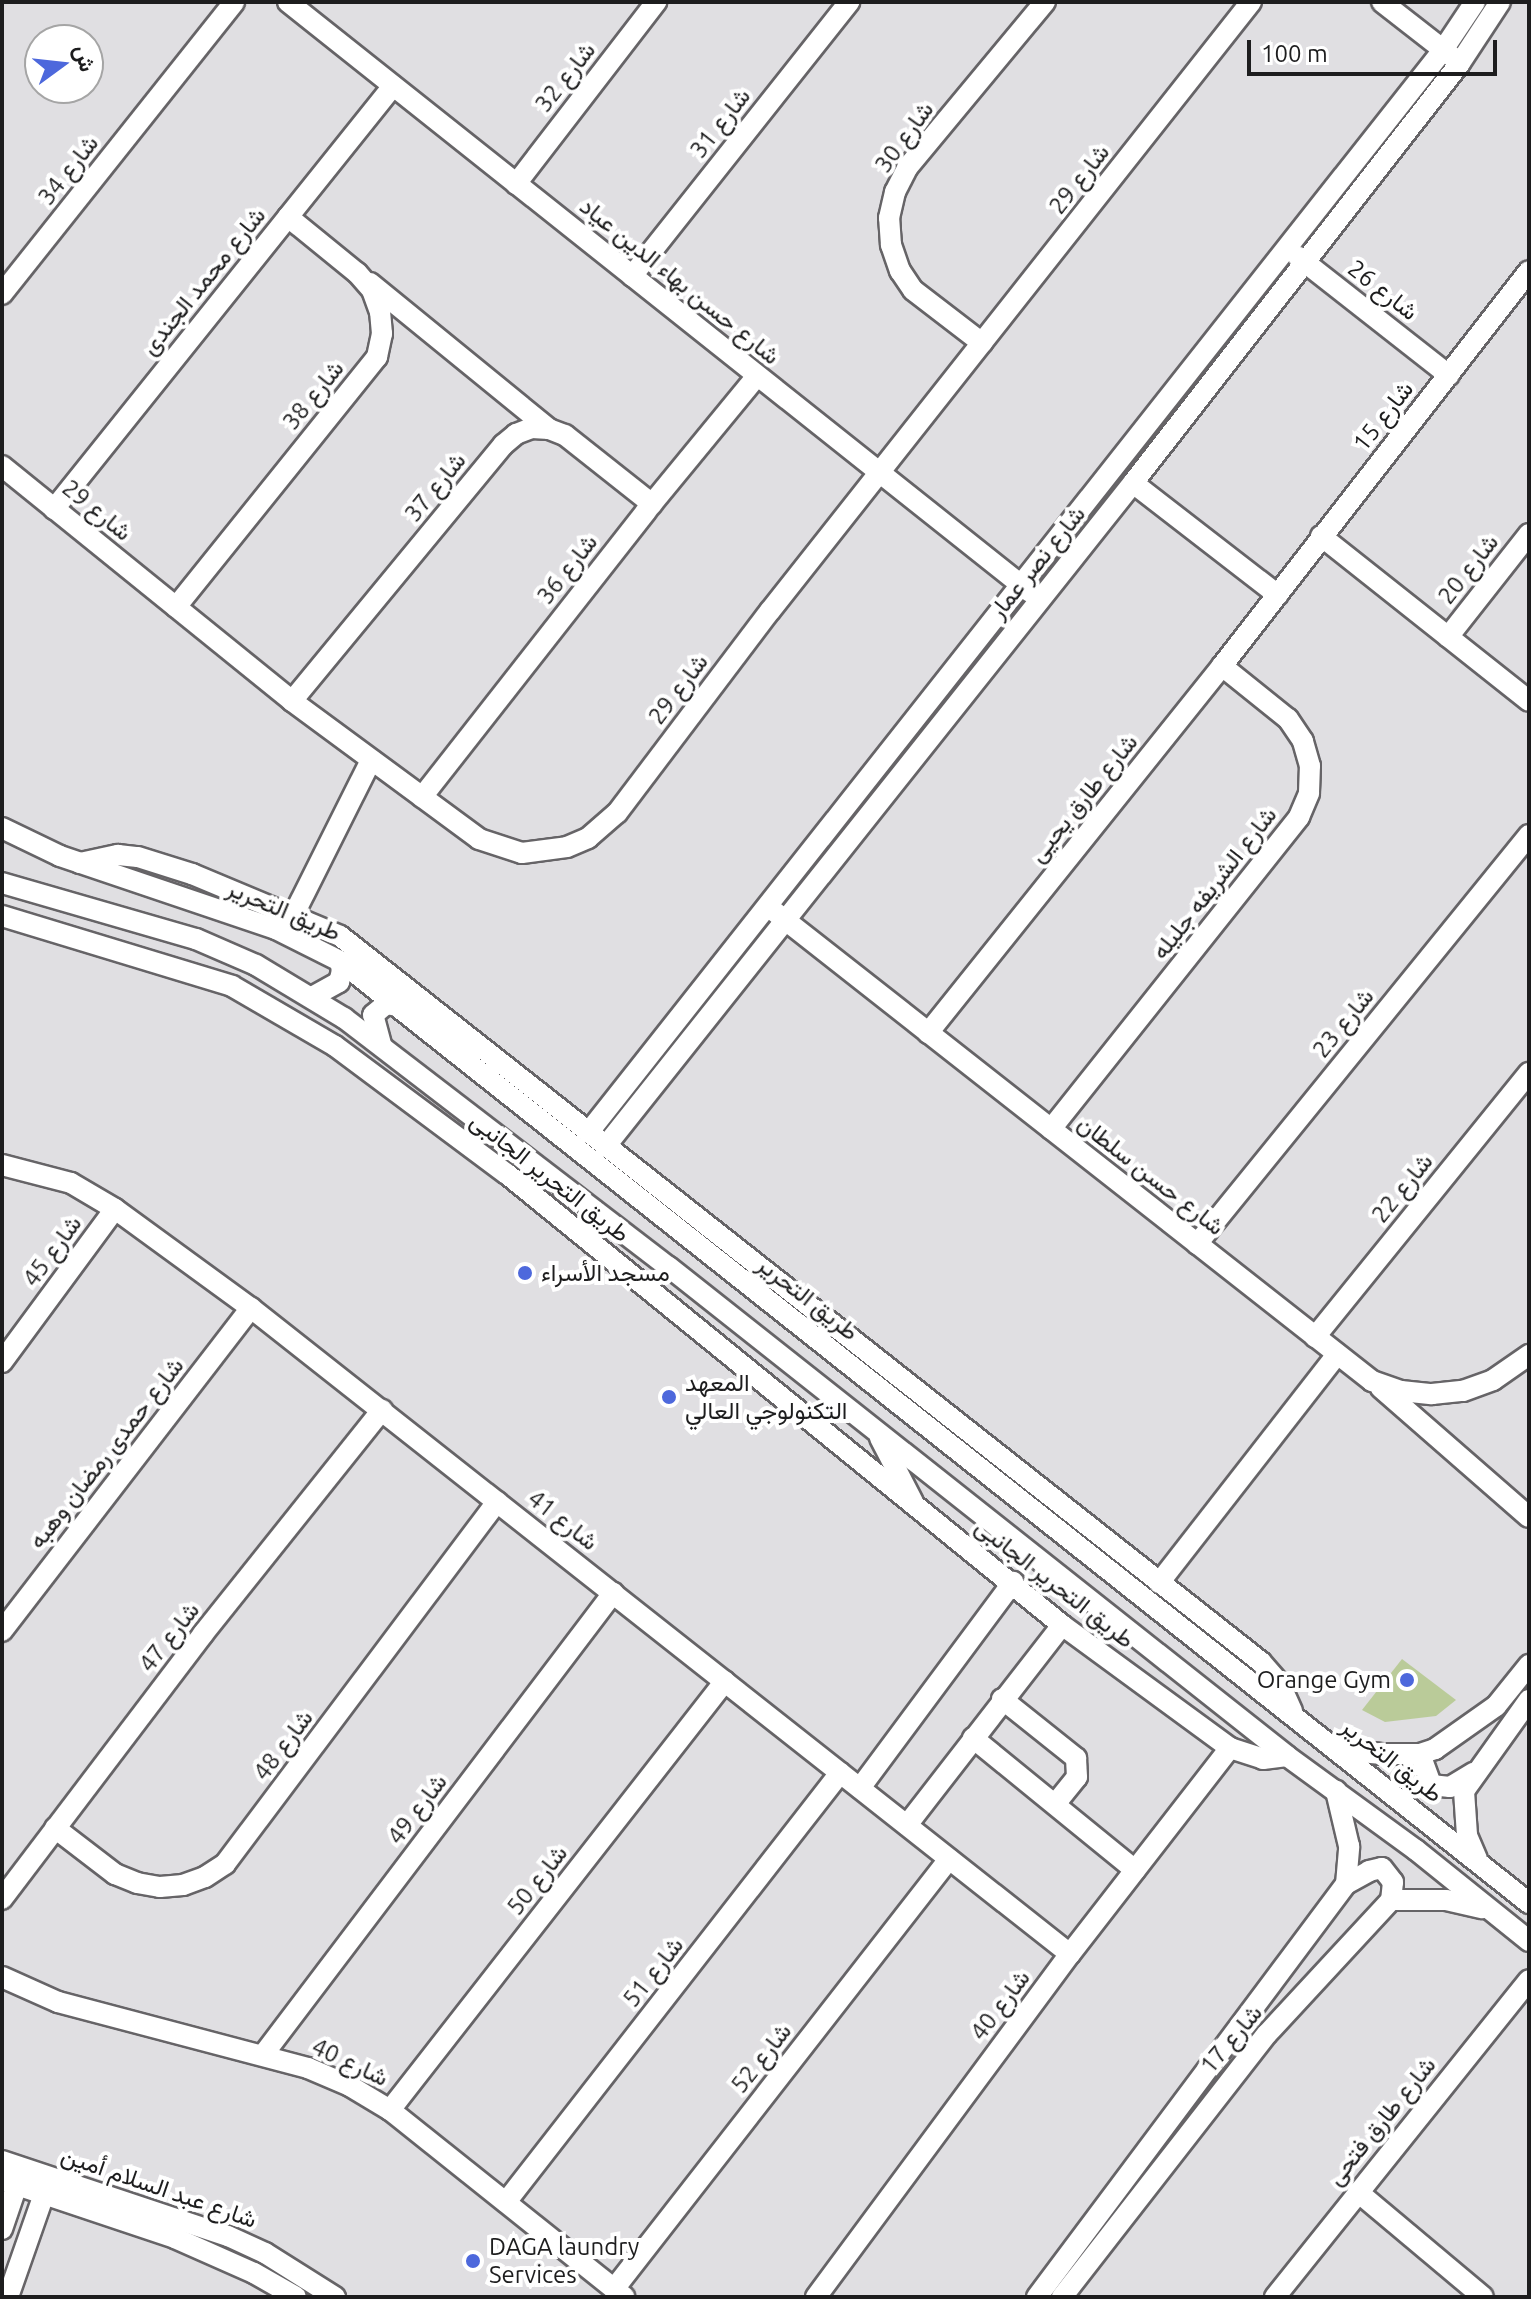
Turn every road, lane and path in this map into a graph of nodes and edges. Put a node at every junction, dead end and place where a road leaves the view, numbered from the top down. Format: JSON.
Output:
{"nodes":[{"id":1,"x":234,"y":2,"type":"edge"},
{"id":2,"x":288,"y":2,"type":"edge"},
{"id":3,"x":656,"y":2,"type":"edge"},
{"id":4,"x":849,"y":2,"type":"edge"},
{"id":5,"x":1045,"y":2,"type":"edge"},
{"id":6,"x":1251,"y":2,"type":"edge"},
{"id":7,"x":1382,"y":2,"type":"edge"},
{"id":8,"x":1475,"y":2,"type":"edge"},
{"id":9,"x":1500,"y":2,"type":"edge"},
{"id":10,"x":1443,"y":50,"type":"junction"},
{"id":11,"x":1460,"y":63,"type":"junction"},
{"id":12,"x":393,"y":86,"type":"junction"},
{"id":13,"x":516,"y":184,"type":"junction"},
{"id":14,"x":288,"y":217,"type":"junction"},
{"id":15,"x":1284,"y":246,"type":"junction"},
{"id":16,"x":1305,"y":262,"type":"junction"},
{"id":17,"x":1529,"y":271,"type":"edge"},
{"id":18,"x":357,"y":273,"type":"junction"},
{"id":19,"x":632,"y":276,"type":"junction"},
{"id":20,"x":2,"y":294,"type":"edge"},
{"id":21,"x":982,"y":343,"type":"junction"},
{"id":22,"x":1449,"y":375,"type":"junction"},
{"id":23,"x":757,"y":376,"type":"junction"},
{"id":24,"x":549,"y":429,"type":"junction"},
{"id":25,"x":2,"y":466,"type":"edge"},
{"id":26,"x":879,"y":473,"type":"junction"},
{"id":27,"x":1133,"y":483,"type":"junction"},
{"id":28,"x":652,"y":504,"type":"junction"},
{"id":29,"x":54,"y":509,"type":"junction"},
{"id":30,"x":1529,"y":534,"type":"edge"},
{"id":31,"x":1321,"y":536,"type":"junction"},
{"id":32,"x":1019,"y":584,"type":"junction"},
{"id":33,"x":1278,"y":595,"type":"junction"},
{"id":34,"x":1040,"y":601,"type":"junction"},
{"id":35,"x":176,"y":607,"type":"junction"},
{"id":36,"x":1448,"y":637,"type":"junction"},
{"id":37,"x":1222,"y":666,"type":"junction"},
{"id":38,"x":292,"y":701,"type":"junction"},
{"id":39,"x":1529,"y":701,"type":"edge"},
{"id":40,"x":371,"y":760,"type":"junction"},
{"id":41,"x":422,"y":797,"type":"junction"},
{"id":42,"x":2,"y":828,"type":"edge"},
{"id":43,"x":1529,"y":835,"type":"edge"},
{"id":44,"x":80,"y":863,"type":"junction"},
{"id":45,"x":2,"y":883,"type":"edge"},
{"id":46,"x":766,"y":906,"type":"junction"},
{"id":47,"x":294,"y":914,"type":"junction"},
{"id":48,"x":2,"y":916,"type":"edge"},
{"id":49,"x":785,"y":921,"type":"junction"},
{"id":50,"x":196,"y":939,"type":"junction"},
{"id":51,"x":151,"y":959,"type":"junction"},
{"id":52,"x":340,"y":961,"type":"junction"},
{"id":53,"x":312,"y":997,"type":"junction"},
{"id":54,"x":397,"y":1006,"type":"junction"},
{"id":55,"x":928,"y":1033,"type":"junction"},
{"id":56,"x":381,"y":1045,"type":"junction"},
{"id":57,"x":498,"y":1073,"type":"junction"},
{"id":58,"x":1529,"y":1073,"type":"edge"},
{"id":59,"x":421,"y":1111,"type":"junction"},
{"id":60,"x":1051,"y":1129,"type":"junction"},
{"id":61,"x":588,"y":1133,"type":"junction"},
{"id":62,"x":605,"y":1147,"type":"junction"},
{"id":63,"x":2,"y":1165,"type":"edge"},
{"id":64,"x":681,"y":1205,"type":"junction"},
{"id":65,"x":115,"y":1209,"type":"junction"},
{"id":66,"x":698,"y":1244,"type":"junction"},
{"id":67,"x":1197,"y":1244,"type":"junction"},
{"id":68,"x":623,"y":1266,"type":"junction"},
{"id":69,"x":669,"y":1267,"type":"junction"},
{"id":70,"x":251,"y":1308,"type":"junction"},
{"id":71,"x":1315,"y":1337,"type":"junction"},
{"id":72,"x":9,"y":1338,"type":"edge"},
{"id":73,"x":1337,"y":1354,"type":"junction"},
{"id":74,"x":1529,"y":1355,"type":"edge"},
{"id":75,"x":2,"y":1362,"type":"edge"},
{"id":76,"x":1372,"y":1381,"type":"junction"},
{"id":77,"x":382,"y":1410,"type":"junction"},
{"id":78,"x":877,"y":1430,"type":"junction"},
{"id":79,"x":938,"y":1434,"type":"junction"},
{"id":80,"x":977,"y":1442,"type":"junction"},
{"id":81,"x":497,"y":1502,"type":"junction"},
{"id":82,"x":915,"y":1507,"type":"junction"},
{"id":83,"x":1529,"y":1517,"type":"edge"},
{"id":84,"x":1097,"y":1560,"type":"junction"},
{"id":85,"x":1013,"y":1582,"type":"junction"},
{"id":86,"x":1153,"y":1591,"type":"junction"},
{"id":87,"x":613,"y":1593,"type":"junction"},
{"id":88,"x":1084,"y":1593,"type":"junction"},
{"id":89,"x":1062,"y":1625,"type":"junction"},
{"id":90,"x":2,"y":1631,"type":"edge"},
{"id":91,"x":1133,"y":1632,"type":"junction"},
{"id":92,"x":1529,"y":1665,"type":"edge"},
{"id":93,"x":725,"y":1681,"type":"junction"},
{"id":94,"x":1002,"y":1699,"type":"junction"},
{"id":95,"x":1529,"y":1700,"type":"edge"},
{"id":96,"x":973,"y":1738,"type":"junction"},
{"id":97,"x":1324,"y":1739,"type":"junction"},
{"id":98,"x":1230,"y":1748,"type":"junction"},
{"id":99,"x":1420,"y":1754,"type":"junction"},
{"id":100,"x":1287,"y":1756,"type":"junction"},
{"id":101,"x":1476,"y":1771,"type":"junction"},
{"id":102,"x":840,"y":1773,"type":"junction"},
{"id":103,"x":860,"y":1788,"type":"junction"},
{"id":104,"x":1336,"y":1791,"type":"junction"},
{"id":105,"x":1055,"y":1804,"type":"junction"},
{"id":106,"x":907,"y":1825,"type":"junction"},
{"id":107,"x":55,"y":1828,"type":"junction"},
{"id":108,"x":949,"y":1859,"type":"junction"},
{"id":109,"x":1479,"y":1862,"type":"junction"},
{"id":110,"x":1135,"y":1870,"type":"junction"},
{"id":111,"x":1346,"y":1884,"type":"junction"},
{"id":112,"x":2,"y":1899,"type":"edge"},
{"id":113,"x":1391,"y":1900,"type":"junction"},
{"id":114,"x":1529,"y":1903,"type":"edge"},
{"id":115,"x":1486,"y":1909,"type":"junction"},
{"id":116,"x":1529,"y":1941,"type":"edge"},
{"id":117,"x":1070,"y":1954,"type":"junction"},
{"id":118,"x":2,"y":1977,"type":"edge"},
{"id":119,"x":1529,"y":1980,"type":"edge"},
{"id":120,"x":263,"y":2055,"type":"junction"},
{"id":121,"x":390,"y":2110,"type":"junction"},
{"id":122,"x":2,"y":2161,"type":"edge"},
{"id":123,"x":9,"y":2183,"type":"edge"},
{"id":124,"x":1358,"y":2192,"type":"junction"},
{"id":125,"x":44,"y":2194,"type":"junction"},
{"id":126,"x":506,"y":2202,"type":"junction"},
{"id":127,"x":2,"y":2229,"type":"edge"},
{"id":128,"x":619,"y":2293,"type":"edge"},
{"id":129,"x":8,"y":2297,"type":"edge"},
{"id":130,"x":296,"y":2297,"type":"edge"},
{"id":131,"x":335,"y":2297,"type":"edge"},
{"id":132,"x":816,"y":2297,"type":"edge"},
{"id":133,"x":1037,"y":2297,"type":"edge"},
{"id":134,"x":1062,"y":2297,"type":"edge"},
{"id":135,"x":1275,"y":2297,"type":"edge"},
{"id":136,"x":1483,"y":2297,"type":"edge"}],
"edges":[{"from":1,"to":20,"type":"street","name":"شارع 34"},
{"from":2,"to":12,"type":"street","name":"شارع حسن بهاء الدين عياد"},
{"from":3,"to":13,"type":"street","name":"شارع 32"},
{"from":4,"to":19,"type":"street","name":"شارع 31"},
{"from":5,"to":21,"type":"street","name":"شارع 30"},
{"from":6,"to":21,"type":"street","name":"شارع 29"},
{"from":7,"to":10,"type":"street"},
{"from":8,"to":10,"type":"street","name":"شارع نصر عمار"},
{"from":9,"to":11,"type":"street","name":"شارع نصر عمار"},
{"from":10,"to":11,"type":"street"},
{"from":10,"to":15,"type":"street","name":"شارع نصر عمار"},
{"from":11,"to":16,"type":"street","name":"شارع نصر عمار"},
{"from":12,"to":13,"type":"street","name":"شارع حسن بهاء الدين عياد"},
{"from":12,"to":14,"type":"street","name":"شارع محمد الجندى"},
{"from":13,"to":19,"type":"street","name":"شارع حسن بهاء الدين عياد"},
{"from":14,"to":18,"type":"street","name":"شارع 38"},
{"from":14,"to":29,"type":"street","name":"شارع محمد الجندى"},
{"from":15,"to":16,"type":"street","name":"شارع 26"},
{"from":15,"to":32,"type":"street","name":"شارع نصر عمار"},
{"from":16,"to":22,"type":"street","name":"شارع 26"},
{"from":16,"to":27,"type":"street","name":"شارع نصر عمار"},
{"from":17,"to":22,"type":"street","name":"شارع 15"},
{"from":18,"to":24,"type":"street"},
{"from":18,"to":35,"type":"street","name":"شارع 38"},
{"from":19,"to":23,"type":"street","name":"شارع حسن بهاء الدين عياد"},
{"from":21,"to":26,"type":"street","name":"شارع 29"},
{"from":22,"to":31,"type":"street","name":"شارع 15"},
{"from":23,"to":26,"type":"street","name":"شارع حسن بهاء الدين عياد"},
{"from":23,"to":28,"type":"street","name":"شارع 36"},
{"from":24,"to":28,"type":"street"},
{"from":24,"to":38,"type":"street","name":"شارع 37"},
{"from":25,"to":29,"type":"street","name":"شارع 29"},
{"from":26,"to":32,"type":"street","name":"شارع حسن بهاء الدين عياد"},
{"from":26,"to":41,"type":"street","name":"شارع 29"},
{"from":27,"to":33,"type":"street"},
{"from":27,"to":34,"type":"street","name":"شارع نصر عمار"},
{"from":28,"to":41,"type":"street","name":"شارع 36"},
{"from":29,"to":35,"type":"street","name":"شارع 29"},
{"from":30,"to":36,"type":"street","name":"شارع 20"},
{"from":31,"to":33,"type":"street","name":"شارع 15"},
{"from":31,"to":36,"type":"street"},
{"from":32,"to":34,"type":"street","name":"شارع حسن بهاء الدين عياد"},
{"from":32,"to":46,"type":"street","name":"شارع نصر عمار"},
{"from":33,"to":37,"type":"street","name":"شارع طارق يحيى"},
{"from":34,"to":49,"type":"street","name":"شارع نصر عمار"},
{"from":35,"to":38,"type":"street","name":"شارع 29"},
{"from":36,"to":39,"type":"street"},
{"from":37,"to":55,"type":"street","name":"شارع طارق يحيى"},
{"from":37,"to":60,"type":"street","name":"شارع الشريفه جليله"},
{"from":38,"to":40,"type":"street","name":"شارع 29"},
{"from":40,"to":41,"type":"street","name":"شارع 29"},
{"from":40,"to":47,"type":"street"},
{"from":42,"to":44,"type":"street","name":"طريق التحرير"},
{"from":43,"to":67,"type":"street","name":"شارع 23"},
{"from":44,"to":47,"type":"street"},
{"from":44,"to":52,"type":"street","name":"طريق التحرير"},
{"from":45,"to":50,"type":"street"},
{"from":46,"to":49,"type":"street","name":"شارع حسن سلطان"},
{"from":46,"to":61,"type":"street","name":"شارع نصر عمار"},
{"from":47,"to":57,"type":"street"},
{"from":48,"to":51,"type":"street","name":"طريق التحرير الجانبى"},
{"from":49,"to":55,"type":"street","name":"شارع حسن سلطان"},
{"from":49,"to":62,"type":"street","name":"شارع نصر عمار"},
{"from":50,"to":51,"type":"street"},
{"from":50,"to":53,"type":"street"},
{"from":51,"to":59,"type":"street","name":"طريق التحرير الجانبى"},
{"from":52,"to":53,"type":"street"},
{"from":52,"to":54,"type":"street","name":"طريق التحرير"},
{"from":53,"to":56,"type":"street"},
{"from":54,"to":56,"type":"street"},
{"from":54,"to":57,"type":"street","name":"طريق التحرير"},
{"from":55,"to":60,"type":"street","name":"شارع حسن سلطان"},
{"from":56,"to":59,"type":"street"},
{"from":56,"to":69,"type":"street"},
{"from":57,"to":61,"type":"street"},
{"from":57,"to":66,"type":"street","name":"طريق التحرير"},
{"from":58,"to":71,"type":"street","name":"شارع 22"},
{"from":59,"to":68,"type":"street","name":"طريق التحرير الجانبى"},
{"from":60,"to":67,"type":"street","name":"شارع حسن سلطان"},
{"from":61,"to":62,"type":"street"},
{"from":62,"to":64,"type":"street"},
{"from":63,"to":65,"type":"street","name":"شارع 41"},
{"from":64,"to":66,"type":"street"},
{"from":64,"to":80,"type":"street"},
{"from":65,"to":70,"type":"street","name":"شارع 41"},
{"from":65,"to":72,"type":"street","name":"شارع 45"},
{"from":66,"to":79,"type":"street","name":"طريق التحرير"},
{"from":67,"to":71,"type":"street","name":"شارع حسن سلطان"},
{"from":68,"to":69,"type":"street"},
{"from":68,"to":82,"type":"street","name":"طريق التحرير الجانبى"},
{"from":69,"to":78,"type":"street"},
{"from":70,"to":77,"type":"street","name":"شارع 41"},
{"from":70,"to":90,"type":"street","name":"شارع حمدى رمضان وهبه"},
{"from":71,"to":73,"type":"street","name":"شارع حسن سلطان"},
{"from":72,"to":75,"type":"street","name":"شارع 45"},
{"from":73,"to":76,"type":"street","name":"شارع حسن سلطان"},
{"from":73,"to":86,"type":"street"},
{"from":74,"to":76,"type":"street","name":"شارع حسن سلطان"},
{"from":76,"to":83,"type":"street"},
{"from":77,"to":81,"type":"street","name":"شارع 41"},
{"from":77,"to":107,"type":"street","name":"شارع 47"},
{"from":78,"to":82,"type":"street"},
{"from":78,"to":88,"type":"street"},
{"from":79,"to":80,"type":"street"},
{"from":79,"to":84,"type":"street","name":"طريق التحرير"},
{"from":80,"to":86,"type":"street"},
{"from":81,"to":87,"type":"street","name":"شارع 41"},
{"from":81,"to":107,"type":"street","name":"شارع 48"},
{"from":82,"to":85,"type":"street","name":"طريق التحرير الجانبى"},
{"from":84,"to":86,"type":"street","name":"طريق التحرير"},
{"from":84,"to":88,"type":"street"},
{"from":85,"to":89,"type":"street","name":"طريق التحرير الجانبى"},
{"from":85,"to":103,"type":"street"},
{"from":86,"to":91,"type":"street"},
{"from":86,"to":97,"type":"street","name":"طريق التحرير"},
{"from":87,"to":93,"type":"street","name":"شارع 41"},
{"from":87,"to":120,"type":"street","name":"شارع 49"},
{"from":88,"to":91,"type":"street"},
{"from":89,"to":94,"type":"street"},
{"from":89,"to":98,"type":"street","name":"طريق التحرير الجانبى"},
{"from":91,"to":100,"type":"street"},
{"from":92,"to":99,"type":"street"},
{"from":93,"to":102,"type":"street","name":"شارع 41"},
{"from":93,"to":121,"type":"street","name":"شارع 50"},
{"from":94,"to":96,"type":"street"},
{"from":94,"to":105,"type":"street"},
{"from":95,"to":101,"type":"street"},
{"from":96,"to":105,"type":"street"},
{"from":96,"to":106,"type":"street"},
{"from":97,"to":99,"type":"street"},
{"from":97,"to":109,"type":"street","name":"طريق التحرير"},
{"from":98,"to":100,"type":"street","name":"طريق التحرير الجانبى"},
{"from":98,"to":110,"type":"street","name":"شارع 40"},
{"from":99,"to":101,"type":"street"},
{"from":100,"to":104,"type":"street"},
{"from":101,"to":109,"type":"street"},
{"from":102,"to":103,"type":"street","name":"شارع 41"},
{"from":102,"to":126,"type":"street","name":"شارع 51"},
{"from":103,"to":106,"type":"street","name":"شارع 41"},
{"from":104,"to":111,"type":"street"},
{"from":104,"to":115,"type":"street"},
{"from":105,"to":110,"type":"street"},
{"from":106,"to":108,"type":"street","name":"شارع 41"},
{"from":107,"to":112,"type":"street","name":"شارع 47"},
{"from":108,"to":117,"type":"street","name":"شارع 41"},
{"from":108,"to":128,"type":"street","name":"شارع 52"},
{"from":109,"to":114,"type":"street","name":"طريق التحرير"},
{"from":110,"to":117,"type":"street","name":"شارع 40"},
{"from":111,"to":113,"type":"street"},
{"from":111,"to":133,"type":"street","name":"شارع 17"},
{"from":113,"to":115,"type":"street"},
{"from":113,"to":134,"type":"street","name":"شارع 17"},
{"from":115,"to":116,"type":"street"},
{"from":117,"to":132,"type":"street","name":"شارع 40"},
{"from":118,"to":120,"type":"street","name":"شارع 40"},
{"from":119,"to":124,"type":"street","name":"شارع طارق فتحى"},
{"from":120,"to":121,"type":"street","name":"شارع 40"},
{"from":121,"to":126,"type":"street","name":"شارع 40"},
{"from":122,"to":131,"type":"street","name":"شارع عبد السلام أمين"},
{"from":123,"to":125,"type":"street","name":"شارع عبد السلام أمين"},
{"from":123,"to":127,"type":"street"},
{"from":124,"to":135,"type":"street","name":"شارع طارق فتحى"},
{"from":124,"to":136,"type":"street"},
{"from":125,"to":129,"type":"street"},
{"from":125,"to":130,"type":"street","name":"شارع عبد السلام أمين"},
{"from":126,"to":128,"type":"street","name":"شارع 40"}]}
